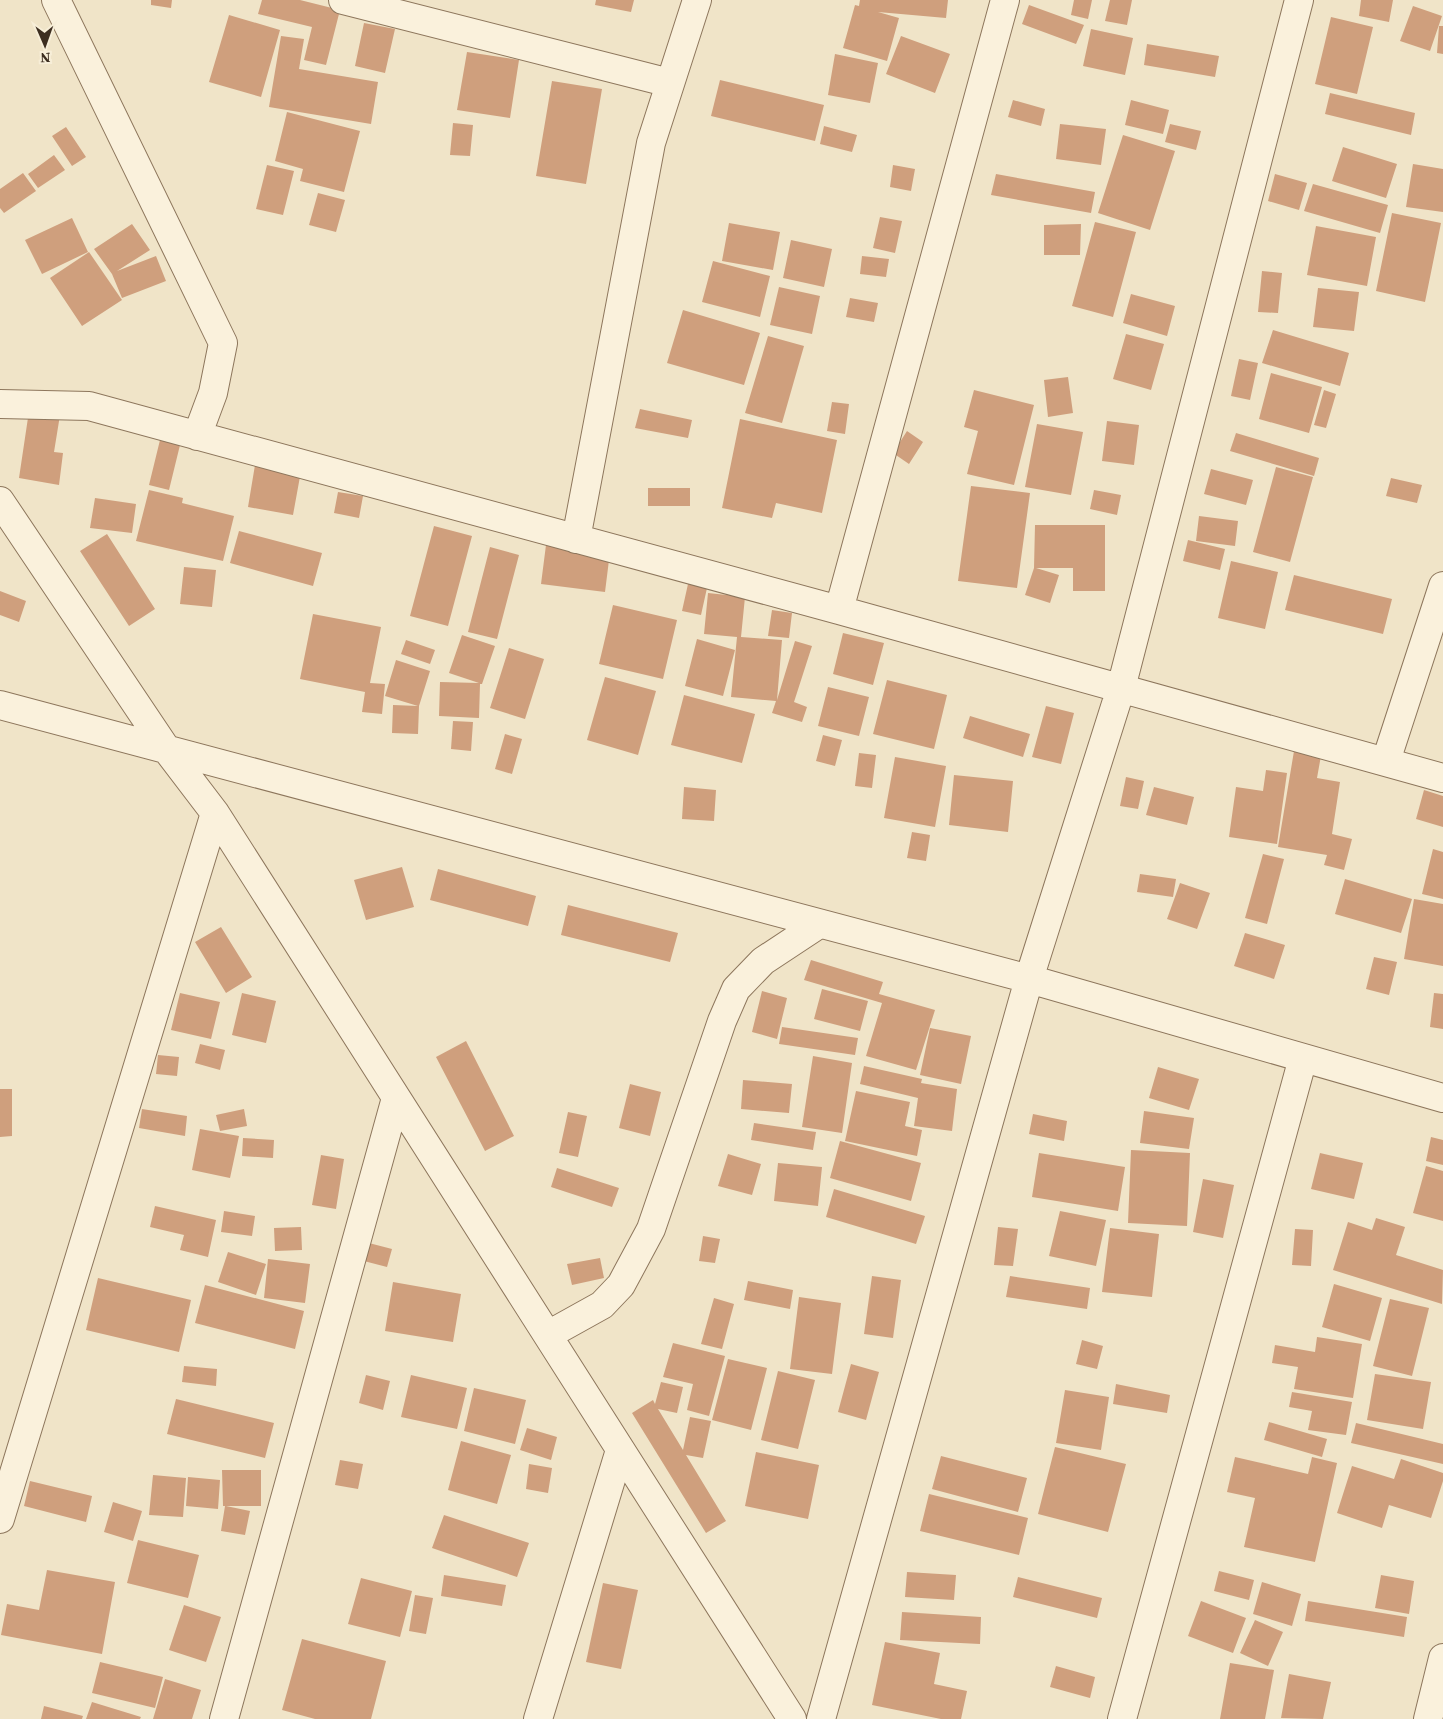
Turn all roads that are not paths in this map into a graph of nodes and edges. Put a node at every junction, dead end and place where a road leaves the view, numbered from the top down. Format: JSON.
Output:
{"nodes":[{"id":1,"x":56,"y":0,"type":"edge"},
{"id":2,"x":343,"y":0,"type":"edge"},
{"id":3,"x":697,"y":0,"type":"edge"},
{"id":4,"x":1005,"y":0,"type":"edge"},
{"id":5,"x":1299,"y":0,"type":"edge"},
{"id":6,"x":670,"y":83,"type":"junction"},
{"id":7,"x":0,"y":404,"type":"edge"},
{"id":8,"x":197,"y":436,"type":"junction"},
{"id":9,"x":0,"y":501,"type":"edge"},
{"id":10,"x":576,"y":539,"type":"junction"},
{"id":11,"x":1443,"y":586,"type":"edge"},
{"id":12,"x":839,"y":610,"type":"junction"},
{"id":13,"x":1121,"y":688,"type":"junction"},
{"id":14,"x":0,"y":705,"type":"edge"},
{"id":15,"x":167,"y":750,"type":"junction"},
{"id":16,"x":1386,"y":761,"type":"junction"},
{"id":17,"x":1443,"y":778,"type":"edge"},
{"id":18,"x":215,"y":812,"type":"junction"},
{"id":19,"x":819,"y":924,"type":"junction"},
{"id":20,"x":1029,"y":979,"type":"junction"},
{"id":21,"x":1303,"y":1058,"type":"junction"},
{"id":22,"x":396,"y":1098,"type":"junction"},
{"id":23,"x":1443,"y":1098,"type":"edge"},
{"id":24,"x":548,"y":1335,"type":"junction"},
{"id":25,"x":620,"y":1450,"type":"junction"},
{"id":26,"x":0,"y":1518,"type":"edge"},
{"id":27,"x":1443,"y":1658,"type":"edge"},
{"id":28,"x":224,"y":1719,"type":"edge"},
{"id":29,"x":538,"y":1719,"type":"edge"},
{"id":30,"x":792,"y":1719,"type":"edge"},
{"id":31,"x":821,"y":1719,"type":"edge"},
{"id":32,"x":1122,"y":1719,"type":"edge"},
{"id":33,"x":1428,"y":1719,"type":"edge"}],
"edges":[{"from":1,"to":8,"type":"street"},
{"from":2,"to":6,"type":"street"},
{"from":3,"to":6,"type":"street"},
{"from":4,"to":12,"type":"street"},
{"from":5,"to":13,"type":"street"},
{"from":6,"to":10,"type":"street"},
{"from":7,"to":8,"type":"street"},
{"from":8,"to":10,"type":"street"},
{"from":9,"to":15,"type":"street"},
{"from":10,"to":12,"type":"street"},
{"from":11,"to":16,"type":"street"},
{"from":12,"to":13,"type":"street"},
{"from":13,"to":16,"type":"street"},
{"from":13,"to":20,"type":"street"},
{"from":14,"to":15,"type":"street"},
{"from":15,"to":18,"type":"street"},
{"from":15,"to":19,"type":"street"},
{"from":16,"to":17,"type":"street"},
{"from":18,"to":22,"type":"street"},
{"from":18,"to":26,"type":"street"},
{"from":19,"to":20,"type":"street"},
{"from":19,"to":24,"type":"street"},
{"from":20,"to":21,"type":"street"},
{"from":20,"to":31,"type":"street"},
{"from":21,"to":23,"type":"street"},
{"from":21,"to":32,"type":"street"},
{"from":22,"to":24,"type":"street"},
{"from":22,"to":28,"type":"street"},
{"from":24,"to":25,"type":"street"},
{"from":25,"to":29,"type":"street"},
{"from":25,"to":30,"type":"street"},
{"from":27,"to":33,"type":"street"}]}
